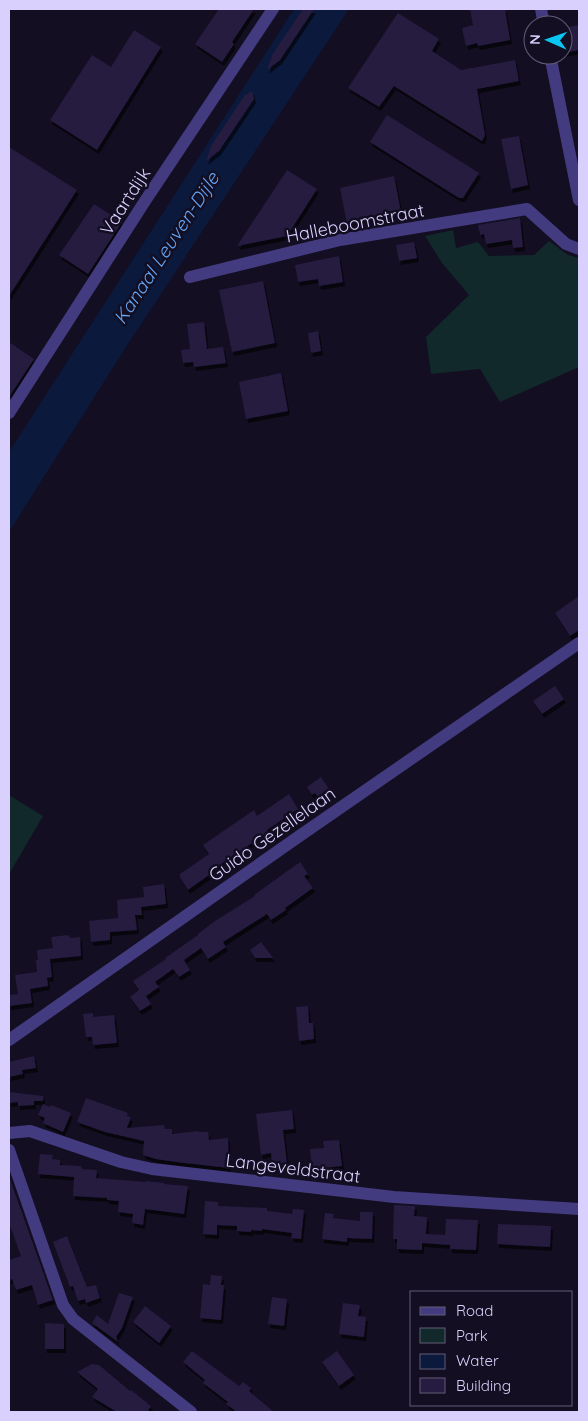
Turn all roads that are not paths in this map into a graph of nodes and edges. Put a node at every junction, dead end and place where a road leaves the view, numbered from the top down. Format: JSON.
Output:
{"nodes":[{"id":1,"x":273,"y":9,"type":"edge"},
{"id":2,"x":552,"y":65,"type":"edge"},
{"id":3,"x":579,"y":200,"type":"edge"},
{"id":4,"x":579,"y":249,"type":"edge"},
{"id":5,"x":190,"y":276,"type":"dead end"},
{"id":6,"x":9,"y":414,"type":"edge"},
{"id":7,"x":579,"y":643,"type":"edge"},
{"id":8,"x":9,"y":1040,"type":"edge"},
{"id":9,"x":9,"y":1133,"type":"edge"},
{"id":10,"x":9,"y":1150,"type":"edge"},
{"id":11,"x":579,"y":1210,"type":"edge"},
{"id":12,"x":191,"y":1412,"type":"edge"}],
"edges":[{"from":1,"to":6,"type":"street","name":"Vaartdijk"},
{"from":2,"to":3,"type":"street"},
{"from":4,"to":5,"type":"street","name":"Halleboomstraat"},
{"from":7,"to":8,"type":"street","name":"Guido Gezellelaan"},
{"from":9,"to":11,"type":"street","name":"Langeveldstraat"},
{"from":10,"to":12,"type":"street"}]}
